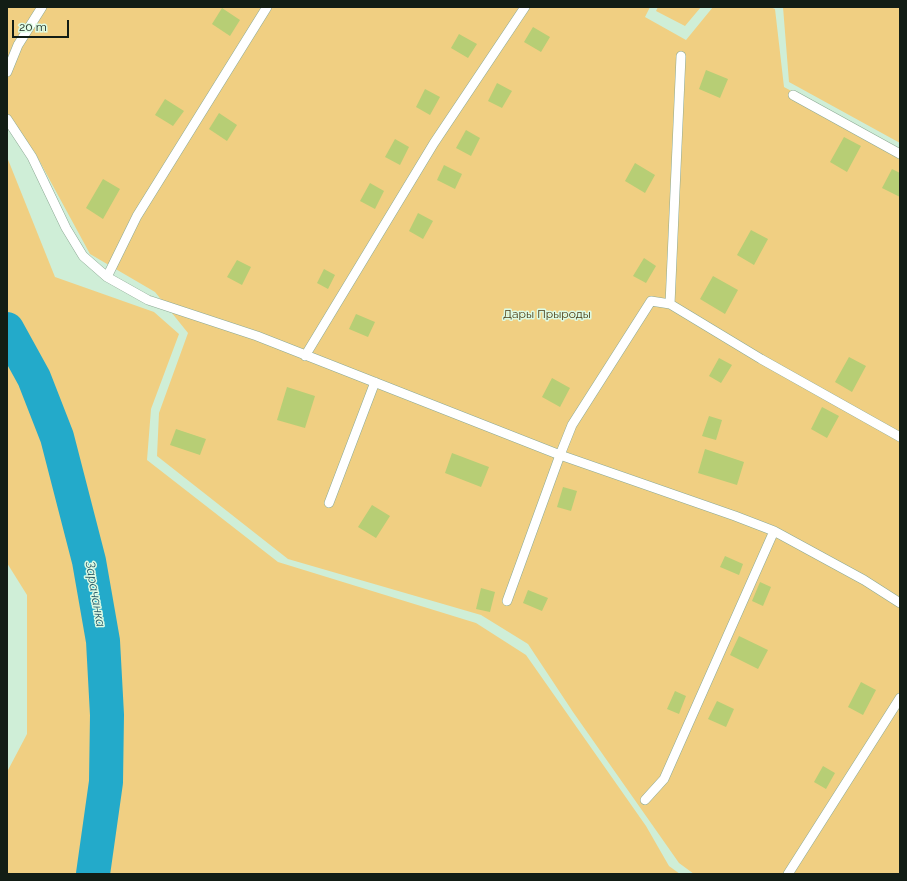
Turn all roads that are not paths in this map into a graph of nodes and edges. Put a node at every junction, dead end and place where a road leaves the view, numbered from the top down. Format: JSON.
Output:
{"nodes":[{"id":1,"x":42,"y":7,"type":"edge"},
{"id":2,"x":267,"y":7,"type":"edge"},
{"id":3,"x":525,"y":7,"type":"edge"},
{"id":4,"x":681,"y":56,"type":"dead end"},
{"id":5,"x":7,"y":72,"type":"edge"},
{"id":6,"x":793,"y":95,"type":"dead end"},
{"id":7,"x":7,"y":119,"type":"edge"},
{"id":8,"x":900,"y":154,"type":"edge"},
{"id":9,"x":107,"y":277,"type":"junction"},
{"id":10,"x":670,"y":304,"type":"junction"},
{"id":11,"x":305,"y":356,"type":"junction"},
{"id":12,"x":375,"y":382,"type":"junction"},
{"id":13,"x":900,"y":437,"type":"edge"},
{"id":14,"x":560,"y":455,"type":"junction"},
{"id":15,"x":329,"y":503,"type":"dead end"},
{"id":16,"x":774,"y":531,"type":"junction"},
{"id":17,"x":507,"y":601,"type":"dead end"},
{"id":18,"x":900,"y":603,"type":"edge"},
{"id":19,"x":900,"y":698,"type":"edge"},
{"id":20,"x":645,"y":800,"type":"dead end"},
{"id":21,"x":788,"y":874,"type":"edge"}],
"edges":[{"from":1,"to":5,"type":"lane"},
{"from":2,"to":9,"type":"lane"},
{"from":3,"to":11,"type":"lane"},
{"from":4,"to":10,"type":"lane"},
{"from":6,"to":8,"type":"lane"},
{"from":7,"to":9,"type":"lane"},
{"from":9,"to":11,"type":"lane"},
{"from":10,"to":13,"type":"lane"},
{"from":10,"to":14,"type":"lane"},
{"from":11,"to":12,"type":"lane"},
{"from":12,"to":14,"type":"lane"},
{"from":12,"to":15,"type":"lane"},
{"from":14,"to":16,"type":"lane"},
{"from":14,"to":17,"type":"lane"},
{"from":16,"to":18,"type":"lane"},
{"from":16,"to":20,"type":"lane"},
{"from":19,"to":21,"type":"lane"}]}
